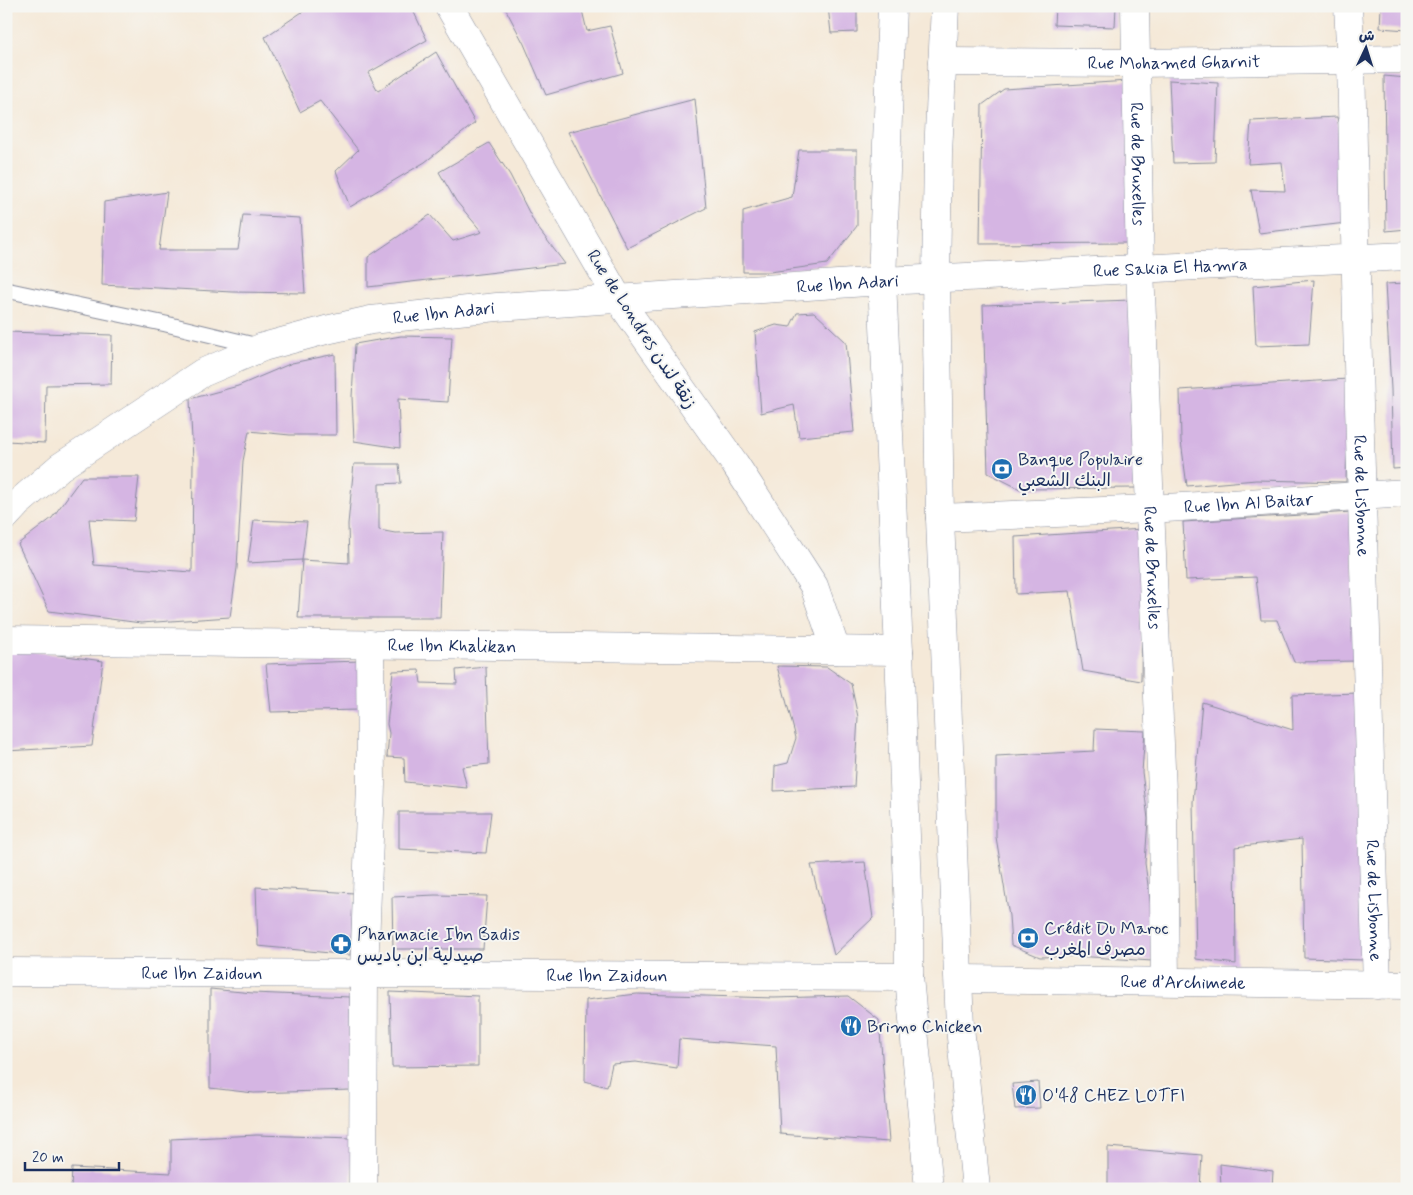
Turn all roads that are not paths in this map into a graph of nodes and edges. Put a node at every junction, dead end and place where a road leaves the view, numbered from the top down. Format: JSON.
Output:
{"nodes":[{"id":1,"x":449,"y":6,"type":"edge"},
{"id":2,"x":892,"y":6,"type":"edge"},
{"id":3,"x":945,"y":6,"type":"edge"},
{"id":4,"x":1135,"y":6,"type":"edge"},
{"id":5,"x":1348,"y":6,"type":"edge"},
{"id":6,"x":1407,"y":59,"type":"edge"},
{"id":7,"x":942,"y":62,"type":"junction"},
{"id":8,"x":1352,"y":62,"type":"junction"},
{"id":9,"x":1137,"y":63,"type":"junction"},
{"id":10,"x":1407,"y":256,"type":"edge"},
{"id":11,"x":1355,"y":258,"type":"junction"},
{"id":12,"x":1140,"y":270,"type":"junction"},
{"id":13,"x":936,"y":280,"type":"junction"},
{"id":14,"x":882,"y":281,"type":"junction"},
{"id":15,"x":6,"y":290,"type":"edge"},
{"id":16,"x":619,"y":300,"type":"junction"},
{"id":17,"x":263,"y":347,"type":"junction"},
{"id":18,"x":1407,"y":493,"type":"edge"},
{"id":19,"x":1363,"y":495,"type":"junction"},
{"id":20,"x":1150,"y":509,"type":"junction"},
{"id":21,"x":6,"y":516,"type":"edge"},
{"id":22,"x":940,"y":518,"type":"junction"},
{"id":23,"x":6,"y":640,"type":"edge"},
{"id":24,"x":370,"y":644,"type":"junction"},
{"id":25,"x":836,"y":650,"type":"junction"},
{"id":26,"x":899,"y":651,"type":"junction"},
{"id":27,"x":6,"y":972,"type":"edge"},
{"id":28,"x":364,"y":973,"type":"junction"},
{"id":29,"x":909,"y":977,"type":"junction"},
{"id":30,"x":959,"y":978,"type":"junction"},
{"id":31,"x":1165,"y":980,"type":"junction"},
{"id":32,"x":1377,"y":985,"type":"junction"},
{"id":33,"x":1407,"y":985,"type":"edge"},
{"id":34,"x":363,"y":1189,"type":"edge"},
{"id":35,"x":929,"y":1189,"type":"edge"},
{"id":36,"x":976,"y":1189,"type":"edge"}],
"edges":[{"from":1,"to":16,"type":"street","name":"Rue de Londres زنقة لندن"},
{"from":2,"to":14,"type":"street"},
{"from":3,"to":7,"type":"street"},
{"from":4,"to":9,"type":"street","name":"Rue de Bruxelles"},
{"from":5,"to":8,"type":"street","name":"Rue de Lisbonne"},
{"from":6,"to":8,"type":"street","name":"Rue Mohamed Gharnit"},
{"from":7,"to":9,"type":"street","name":"Rue Mohamed Gharnit"},
{"from":7,"to":13,"type":"street"},
{"from":8,"to":9,"type":"street","name":"Rue Mohamed Gharnit"},
{"from":8,"to":11,"type":"street","name":"Rue de Lisbonne"},
{"from":9,"to":12,"type":"street","name":"Rue de Bruxelles"},
{"from":10,"to":11,"type":"street","name":"Rue Sakia El Hamra"},
{"from":11,"to":12,"type":"street","name":"Rue Sakia El Hamra"},
{"from":11,"to":19,"type":"street","name":"Rue de Lisbonne"},
{"from":12,"to":13,"type":"street","name":"Rue Sakia El Hamra"},
{"from":12,"to":20,"type":"street","name":"Rue de Bruxelles"},
{"from":13,"to":14,"type":"street","name":"Rue Ibn Adari"},
{"from":13,"to":22,"type":"street"},
{"from":14,"to":16,"type":"street","name":"Rue Ibn Adari"},
{"from":14,"to":26,"type":"street"},
{"from":15,"to":17,"type":"lane"},
{"from":16,"to":17,"type":"street","name":"Rue Ibn Adari"},
{"from":16,"to":25,"type":"street","name":"Rue de Londres زنقة لندن"},
{"from":17,"to":21,"type":"street","name":"Rue Ibn Adari"},
{"from":18,"to":19,"type":"street","name":"Rue Ibn Al Baitar"},
{"from":19,"to":20,"type":"street","name":"Rue Ibn Al Baitar"},
{"from":19,"to":32,"type":"street","name":"Rue de Lisbonne"},
{"from":20,"to":22,"type":"street","name":"Rue Ibn Al Baitar"},
{"from":20,"to":31,"type":"street","name":"Rue de Bruxelles"},
{"from":22,"to":30,"type":"street"},
{"from":23,"to":24,"type":"street","name":"Rue Ibn Khalikan"},
{"from":24,"to":25,"type":"street","name":"Rue Ibn Khalikan"},
{"from":24,"to":28,"type":"street"},
{"from":25,"to":26,"type":"street","name":"Rue Ibn Khalikan"},
{"from":26,"to":29,"type":"street"},
{"from":27,"to":28,"type":"street","name":"Rue Ibn Zaidoun"},
{"from":28,"to":29,"type":"street","name":"Rue Ibn Zaidoun"},
{"from":28,"to":34,"type":"street"},
{"from":29,"to":35,"type":"street"},
{"from":30,"to":31,"type":"street","name":"Rue d’Archimede"},
{"from":30,"to":36,"type":"street"},
{"from":31,"to":32,"type":"street","name":"Rue d’Archimede"},
{"from":32,"to":33,"type":"street","name":"Rue d’Archimede"}]}
